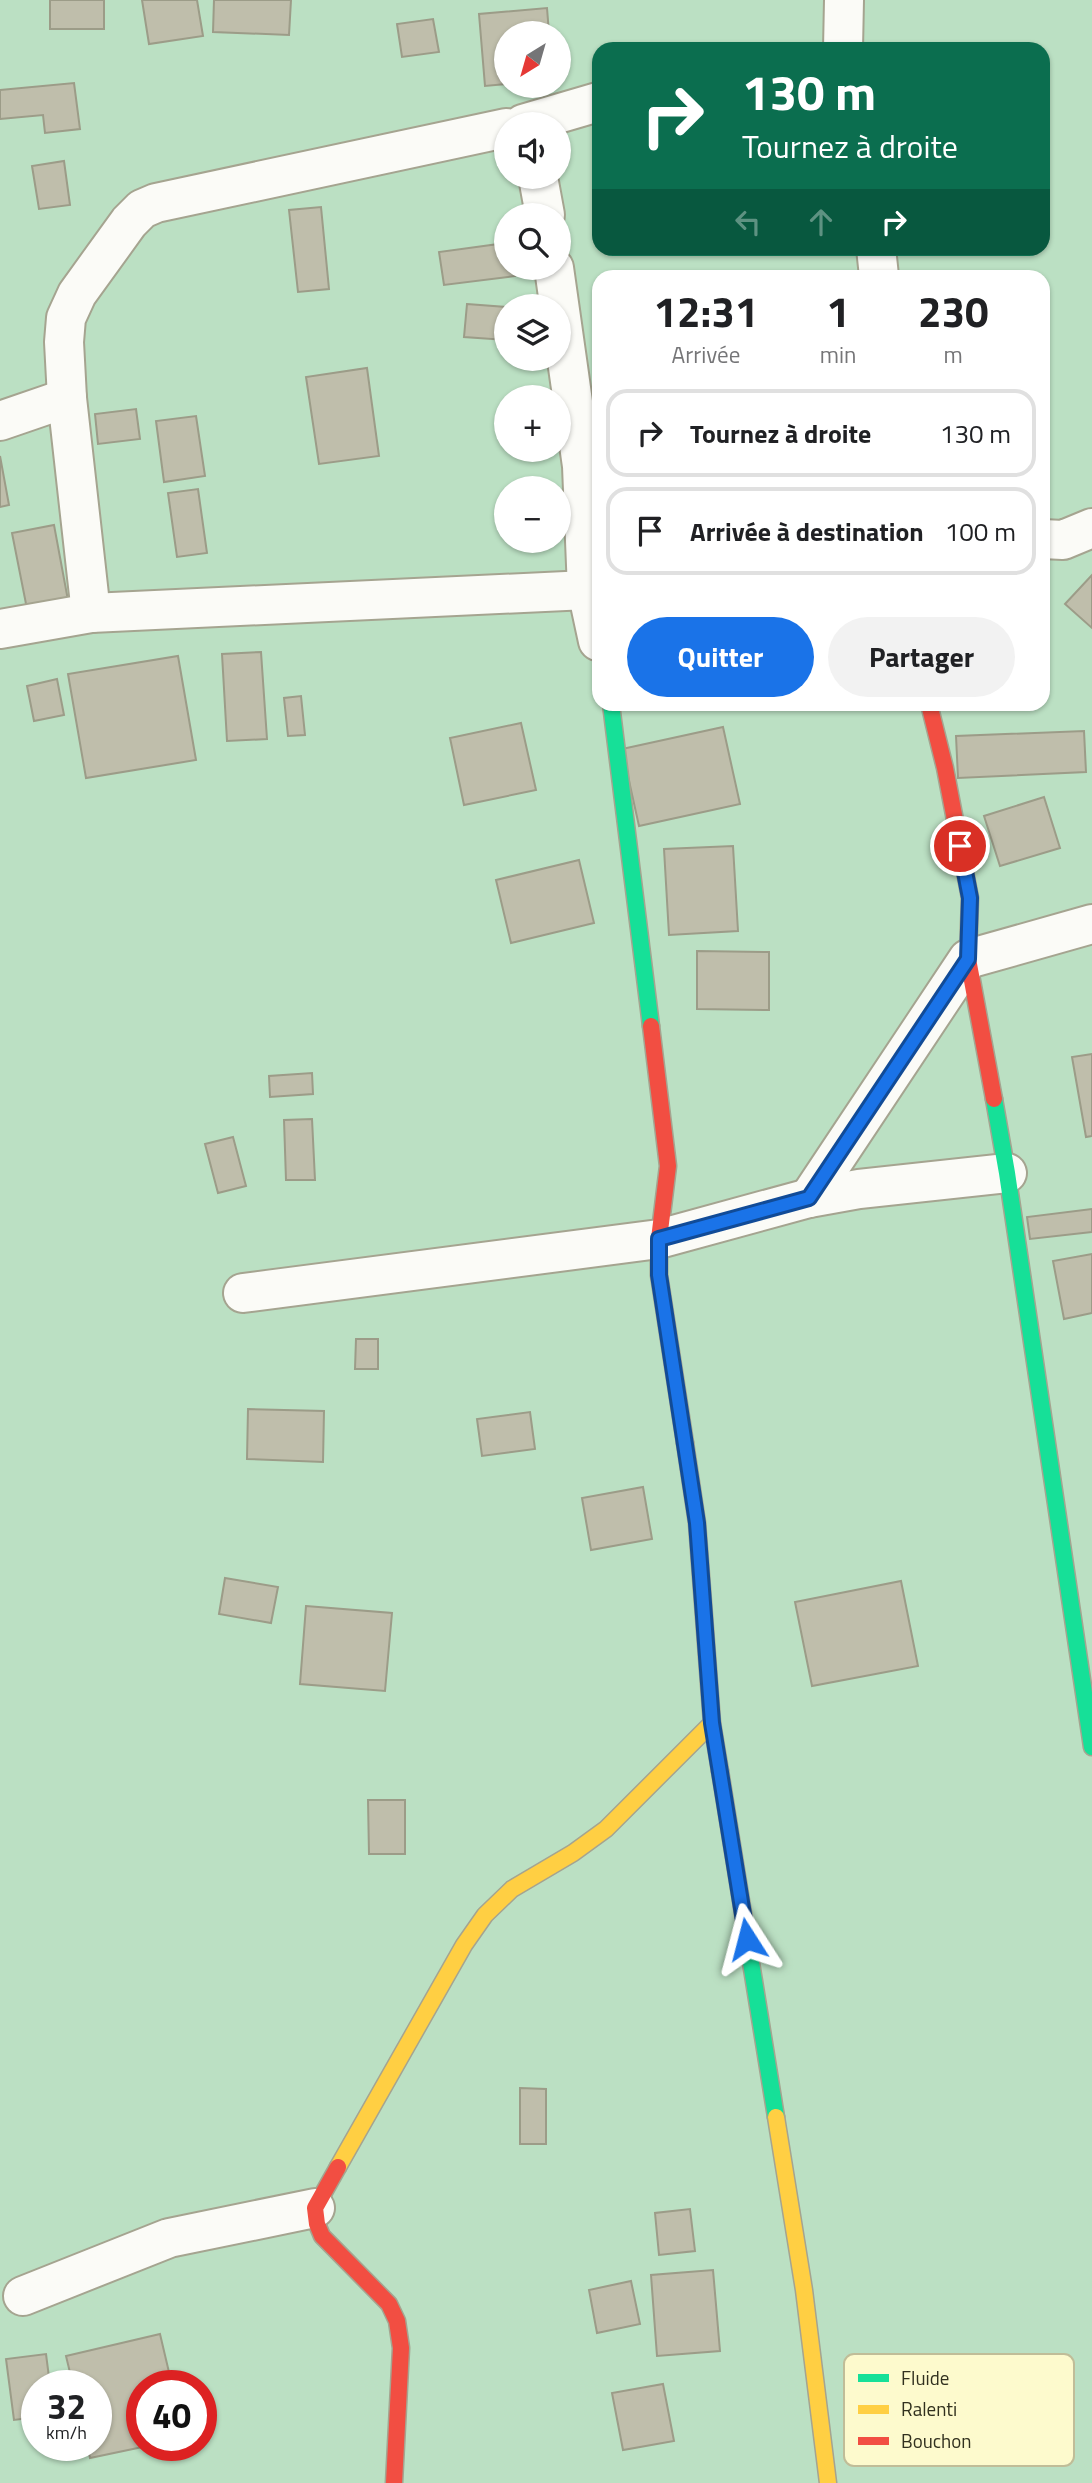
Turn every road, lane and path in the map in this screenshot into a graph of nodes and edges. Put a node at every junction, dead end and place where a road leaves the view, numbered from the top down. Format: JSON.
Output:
{"nodes":[{"id":1,"x":844,"y":0,"type":"edge"},
{"id":2,"x":843,"y":42,"type":"edge"},
{"id":3,"x":592,"y":104,"type":"edge"},
{"id":4,"x":565,"y":112,"type":"edge"},
{"id":5,"x":494,"y":131,"type":"edge"},
{"id":6,"x":556,"y":280,"type":"edge"},
{"id":7,"x":67,"y":398,"type":"junction"},
{"id":8,"x":0,"y":421,"type":"edge"},
{"id":9,"x":1092,"y":528,"type":"edge"},
{"id":10,"x":1050,"y":539,"type":"edge"},
{"id":11,"x":592,"y":578,"type":"edge"},
{"id":12,"x":592,"y":589,"type":"edge"},
{"id":13,"x":91,"y":613,"type":"junction"},
{"id":14,"x":0,"y":629,"type":"edge"},
{"id":15,"x":612,"y":711,"type":"edge"},
{"id":16,"x":931,"y":711,"type":"edge"},
{"id":17,"x":1092,"y":924,"type":"edge"},
{"id":18,"x":968,"y":959,"type":"junction"},
{"id":19,"x":1007,"y":1173,"type":"junction"},
{"id":20,"x":809,"y":1198,"type":"junction"},
{"id":21,"x":659,"y":1239,"type":"junction"},
{"id":22,"x":243,"y":1293,"type":"dead end"},
{"id":23,"x":1083,"y":1618,"type":"edge"},
{"id":24,"x":712,"y":1723,"type":"junction"},
{"id":25,"x":1092,"y":1747,"type":"edge"},
{"id":26,"x":315,"y":2208,"type":"junction"},
{"id":27,"x":23,"y":2297,"type":"dead end"},
{"id":28,"x":394,"y":2483,"type":"edge"},
{"id":29,"x":828,"y":2483,"type":"edge"}],
"edges":[{"from":1,"to":2,"type":"street"},
{"from":3,"to":4,"type":"street"},
{"from":5,"to":7,"type":"street"},
{"from":6,"to":11,"type":"street"},
{"from":7,"to":8,"type":"street"},
{"from":7,"to":13,"type":"street"},
{"from":9,"to":10,"type":"street"},
{"from":12,"to":13,"type":"street"},
{"from":13,"to":14,"type":"street"},
{"from":15,"to":21,"type":"street"},
{"from":16,"to":18,"type":"street"},
{"from":17,"to":18,"type":"street"},
{"from":18,"to":19,"type":"street"},
{"from":18,"to":20,"type":"street"},
{"from":19,"to":20,"type":"street"},
{"from":19,"to":23,"type":"street"},
{"from":20,"to":21,"type":"street"},
{"from":21,"to":22,"type":"street"},
{"from":21,"to":24,"type":"street"},
{"from":23,"to":25,"type":"street"},
{"from":24,"to":26,"type":"street"},
{"from":24,"to":29,"type":"street"},
{"from":26,"to":27,"type":"street"},
{"from":26,"to":28,"type":"street"}]}
